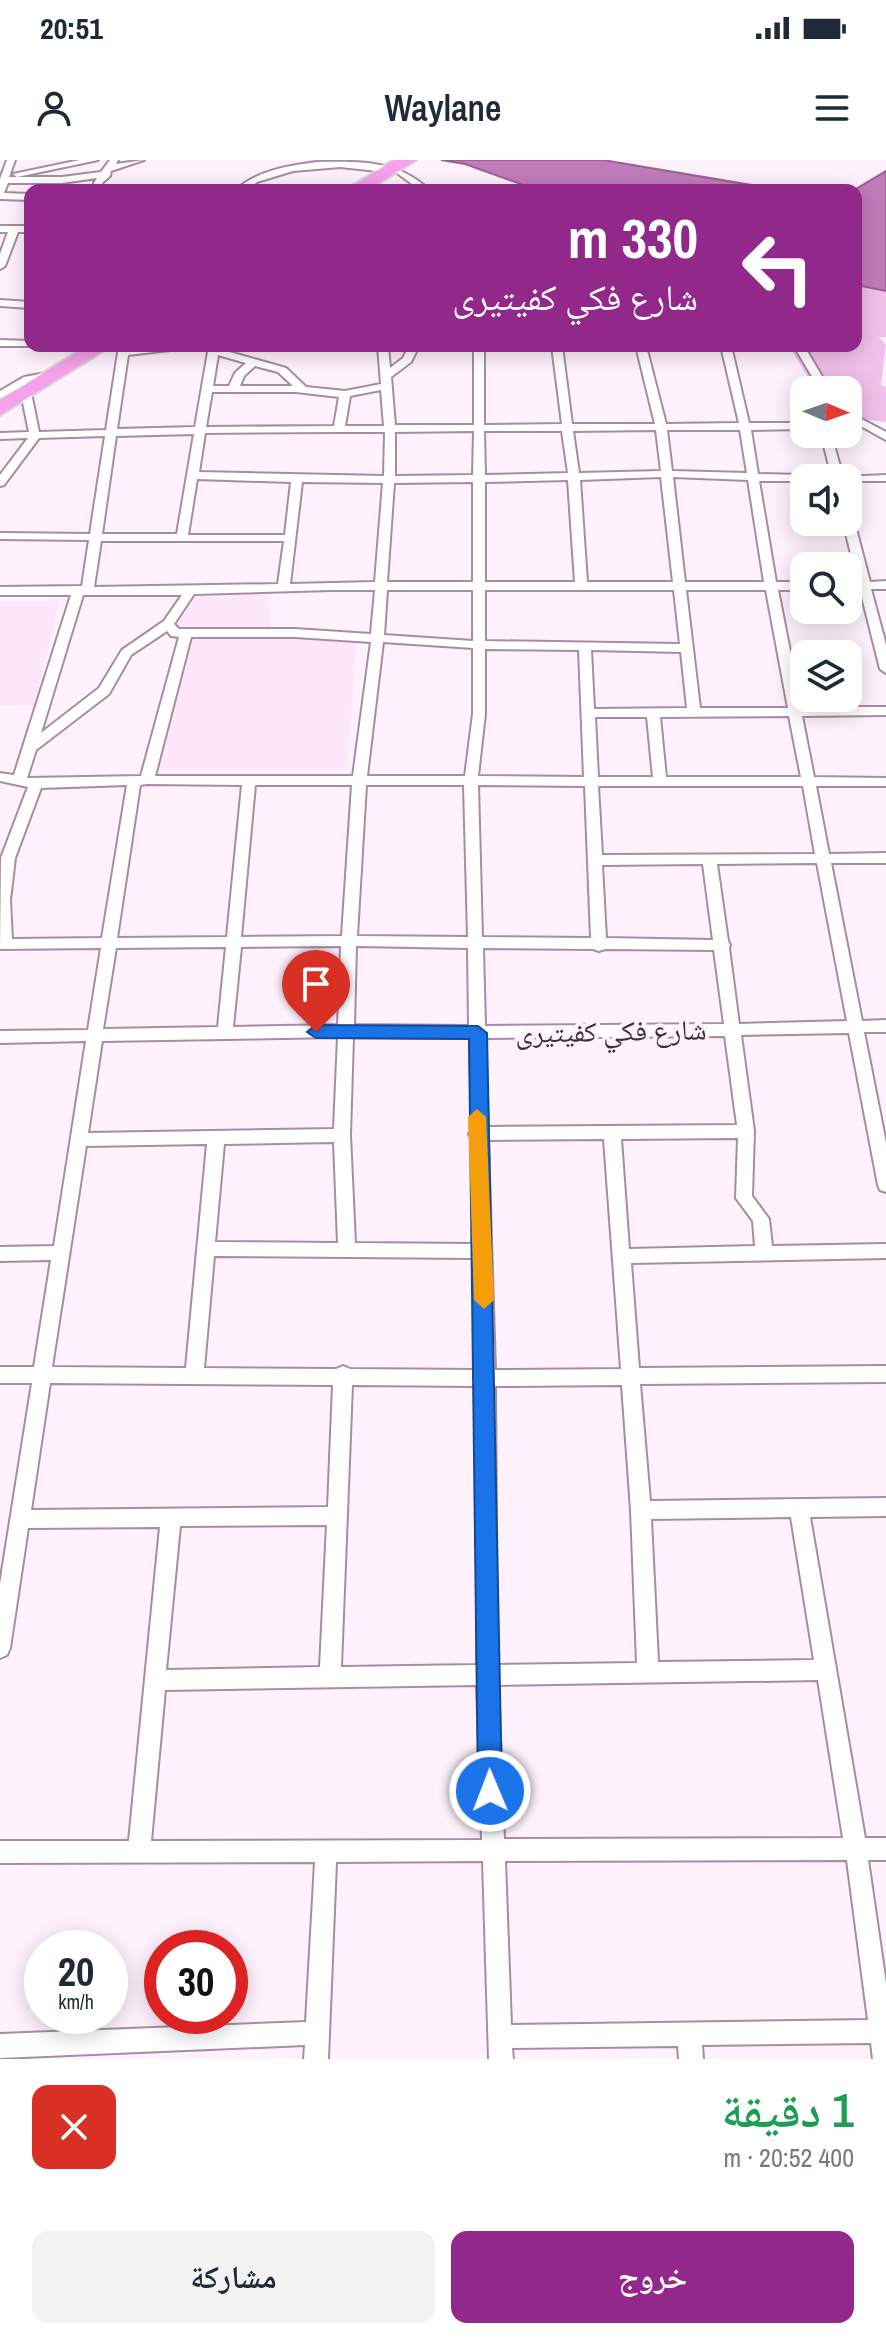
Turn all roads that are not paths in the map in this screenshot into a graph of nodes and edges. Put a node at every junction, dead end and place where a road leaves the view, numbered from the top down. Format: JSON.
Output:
{"nodes":[{"id":1,"x":11,"y":160,"type":"edge"},
{"id":2,"x":94,"y":160,"type":"edge"},
{"id":3,"x":140,"y":160,"type":"edge"},
{"id":4,"x":300,"y":163,"type":"edge"},
{"id":5,"x":401,"y":163,"type":"edge"},
{"id":6,"x":111,"y":167,"type":"edge"},
{"id":7,"x":4,"y":179,"type":"junction"},
{"id":8,"x":98,"y":184,"type":"edge"},
{"id":9,"x":249,"y":184,"type":"edge"},
{"id":10,"x":365,"y":184,"type":"edge"},
{"id":11,"x":418,"y":184,"type":"edge"},
{"id":12,"x":0,"y":194,"type":"edge"},
{"id":13,"x":24,"y":196,"type":"edge"},
{"id":14,"x":0,"y":229,"type":"edge"},
{"id":15,"x":14,"y":229,"type":"junction"},
{"id":16,"x":24,"y":229,"type":"edge"},
{"id":17,"x":0,"y":266,"type":"edge"},
{"id":18,"x":0,"y":303,"type":"edge"},
{"id":19,"x":24,"y":305,"type":"edge"},
{"id":20,"x":0,"y":343,"type":"edge"},
{"id":21,"x":24,"y":344,"type":"edge"},
{"id":22,"x":92,"y":352,"type":"edge"},
{"id":23,"x":124,"y":352,"type":"edge"},
{"id":24,"x":213,"y":352,"type":"edge"},
{"id":25,"x":225,"y":352,"type":"edge"},
{"id":26,"x":383,"y":352,"type":"edge"},
{"id":27,"x":411,"y":352,"type":"edge"},
{"id":28,"x":479,"y":352,"type":"edge"},
{"id":29,"x":558,"y":352,"type":"edge"},
{"id":30,"x":643,"y":352,"type":"edge"},
{"id":31,"x":727,"y":352,"type":"edge"},
{"id":32,"x":803,"y":352,"type":"edge"},
{"id":33,"x":253,"y":362,"type":"junction"},
{"id":34,"x":57,"y":374,"type":"junction"},
{"id":35,"x":817,"y":376,"type":"edge"},
{"id":36,"x":385,"y":381,"type":"junction"},
{"id":37,"x":208,"y":389,"type":"junction"},
{"id":38,"x":233,"y":389,"type":"junction"},
{"id":39,"x":302,"y":389,"type":"junction"},
{"id":40,"x":26,"y":393,"type":"junction"},
{"id":41,"x":345,"y":394,"type":"junction"},
{"id":42,"x":0,"y":395,"type":"edge"},
{"id":43,"x":0,"y":409,"type":"edge"},
{"id":44,"x":661,"y":425,"type":"junction"},
{"id":45,"x":790,"y":426,"type":"edge"},
{"id":46,"x":566,"y":427,"type":"junction"},
{"id":47,"x":862,"y":427,"type":"edge"},
{"id":48,"x":745,"y":428,"type":"junction"},
{"id":49,"x":479,"y":429,"type":"junction"},
{"id":50,"x":203,"y":430,"type":"junction"},
{"id":51,"x":339,"y":430,"type":"junction"},
{"id":52,"x":390,"y":430,"type":"junction"},
{"id":53,"x":113,"y":432,"type":"junction"},
{"id":54,"x":0,"y":436,"type":"edge"},
{"id":55,"x":35,"y":436,"type":"junction"},
{"id":56,"x":886,"y":437,"type":"edge"},
{"id":57,"x":667,"y":474,"type":"junction"},
{"id":58,"x":194,"y":475,"type":"junction"},
{"id":59,"x":790,"y":478,"type":"edge"},
{"id":60,"x":862,"y":478,"type":"edge"},
{"id":61,"x":886,"y":478,"type":"edge"},
{"id":62,"x":574,"y":479,"type":"junction"},
{"id":63,"x":753,"y":479,"type":"junction"},
{"id":64,"x":297,"y":481,"type":"junction"},
{"id":65,"x":389,"y":481,"type":"junction"},
{"id":66,"x":479,"y":481,"type":"junction"},
{"id":67,"x":0,"y":483,"type":"edge"},
{"id":68,"x":0,"y":536,"type":"edge"},
{"id":69,"x":852,"y":536,"type":"edge"},
{"id":70,"x":96,"y":537,"type":"junction"},
{"id":71,"x":182,"y":538,"type":"junction"},
{"id":72,"x":290,"y":538,"type":"junction"},
{"id":73,"x":481,"y":585,"type":"junction"},
{"id":74,"x":680,"y":585,"type":"junction"},
{"id":75,"x":863,"y":585,"type":"junction"},
{"id":76,"x":886,"y":585,"type":"edge"},
{"id":77,"x":380,"y":586,"type":"junction"},
{"id":78,"x":581,"y":586,"type":"junction"},
{"id":79,"x":771,"y":586,"type":"junction"},
{"id":80,"x":790,"y":586,"type":"edge"},
{"id":81,"x":284,"y":588,"type":"junction"},
{"id":82,"x":84,"y":589,"type":"junction"},
{"id":83,"x":0,"y":591,"type":"edge"},
{"id":84,"x":190,"y":591,"type":"junction"},
{"id":85,"x":168,"y":624,"type":"junction"},
{"id":86,"x":186,"y":633,"type":"junction"},
{"id":87,"x":377,"y":641,"type":"junction"},
{"id":88,"x":480,"y":645,"type":"junction"},
{"id":89,"x":585,"y":645,"type":"junction"},
{"id":90,"x":883,"y":645,"type":"edge"},
{"id":91,"x":686,"y":648,"type":"junction"},
{"id":92,"x":886,"y":669,"type":"edge"},
{"id":93,"x":790,"y":682,"type":"edge"},
{"id":94,"x":862,"y":711,"type":"edge"},
{"id":95,"x":886,"y":711,"type":"edge"},
{"id":96,"x":796,"y":712,"type":"joint"},
{"id":97,"x":588,"y":713,"type":"junction"},
{"id":98,"x":653,"y":713,"type":"junction"},
{"id":99,"x":694,"y":713,"type":"junction"},
{"id":100,"x":31,"y":747,"type":"junction"},
{"id":101,"x":0,"y":777,"type":"edge"},
{"id":102,"x":20,"y":779,"type":"junction"},
{"id":103,"x":589,"y":780,"type":"junction"},
{"id":104,"x":660,"y":780,"type":"junction"},
{"id":105,"x":141,"y":781,"type":"junction"},
{"id":106,"x":471,"y":781,"type":"junction"},
{"id":107,"x":249,"y":782,"type":"junction"},
{"id":108,"x":886,"y":782,"type":"edge"},
{"id":109,"x":359,"y":783,"type":"junction"},
{"id":110,"x":809,"y":783,"type":"junction"},
{"id":111,"x":36,"y":784,"type":"junction"},
{"id":112,"x":4,"y":858,"type":"edge"},
{"id":113,"x":709,"y":858,"type":"junction"},
{"id":114,"x":824,"y":858,"type":"junction"},
{"id":115,"x":886,"y":858,"type":"edge"},
{"id":116,"x":593,"y":860,"type":"junction"},
{"id":117,"x":349,"y":941,"type":"junction"},
{"id":118,"x":475,"y":943,"type":"junction"},
{"id":119,"x":3,"y":944,"type":"edge"},
{"id":120,"x":111,"y":945,"type":"junction"},
{"id":121,"x":233,"y":945,"type":"junction"},
{"id":122,"x":723,"y":945,"type":"junction"},
{"id":123,"x":599,"y":946,"type":"junction"},
{"id":124,"x":855,"y":1026,"type":"junction"},
{"id":125,"x":886,"y":1026,"type":"edge"},
{"id":126,"x":733,"y":1028,"type":"junction"},
{"id":127,"x":346,"y":1031,"type":"junction"},
{"id":128,"x":225,"y":1032,"type":"junction"},
{"id":129,"x":478,"y":1033,"type":"junction"},
{"id":130,"x":97,"y":1035,"type":"junction"},
{"id":131,"x":0,"y":1037,"type":"edge"},
{"id":132,"x":746,"y":1131,"type":"junction"},
{"id":133,"x":612,"y":1133,"type":"junction"},
{"id":134,"x":477,"y":1134,"type":"junction"},
{"id":135,"x":342,"y":1135,"type":"junction"},
{"id":136,"x":216,"y":1138,"type":"junction"},
{"id":137,"x":80,"y":1140,"type":"junction"},
{"id":138,"x":886,"y":1181,"type":"edge"},
{"id":139,"x":207,"y":1249,"type":"junction"},
{"id":140,"x":483,"y":1251,"type":"junction"},
{"id":141,"x":886,"y":1251,"type":"edge"},
{"id":142,"x":347,"y":1252,"type":"junction"},
{"id":143,"x":62,"y":1253,"type":"junction"},
{"id":144,"x":0,"y":1254,"type":"edge"},
{"id":145,"x":764,"y":1254,"type":"junction"},
{"id":146,"x":622,"y":1256,"type":"junction"},
{"id":147,"x":343,"y":1374,"type":"junction"},
{"id":148,"x":886,"y":1374,"type":"edge"},
{"id":149,"x":0,"y":1375,"type":"edge"},
{"id":150,"x":42,"y":1375,"type":"junction"},
{"id":151,"x":628,"y":1376,"type":"junction"},
{"id":152,"x":194,"y":1377,"type":"junction"},
{"id":153,"x":486,"y":1378,"type":"junction"},
{"id":154,"x":886,"y":1507,"type":"edge"},
{"id":155,"x":799,"y":1509,"type":"junction"},
{"id":156,"x":641,"y":1510,"type":"junction"},
{"id":157,"x":337,"y":1516,"type":"junction"},
{"id":158,"x":171,"y":1517,"type":"junction"},
{"id":159,"x":20,"y":1519,"type":"junction"},
{"id":160,"x":0,"y":1648,"type":"edge"},
{"id":161,"x":826,"y":1670,"type":"junction"},
{"id":162,"x":648,"y":1672,"type":"junction"},
{"id":163,"x":487,"y":1676,"type":"junction"},
{"id":164,"x":330,"y":1677,"type":"junction"},
{"id":165,"x":154,"y":1680,"type":"junction"},
{"id":166,"x":491,"y":1848,"type":"junction"},
{"id":167,"x":326,"y":1849,"type":"junction"},
{"id":168,"x":856,"y":1849,"type":"junction"},
{"id":169,"x":886,"y":1849,"type":"edge"},
{"id":170,"x":139,"y":1850,"type":"junction"},
{"id":171,"x":0,"y":1852,"type":"edge"},
{"id":172,"x":881,"y":2031,"type":"junction"},
{"id":173,"x":317,"y":2033,"type":"junction"},
{"id":174,"x":689,"y":2033,"type":"junction"},
{"id":175,"x":0,"y":2046,"type":"edge"},
{"id":176,"x":500,"y":2048,"type":"edge"},
{"id":177,"x":129,"y":2050,"type":"edge"},
{"id":178,"x":316,"y":2059,"type":"edge"},
{"id":179,"x":691,"y":2059,"type":"edge"},
{"id":180,"x":885,"y":2059,"type":"edge"}],
"edges":[{"from":1,"to":7,"type":"street"},
{"from":2,"to":7,"type":"street"},
{"from":3,"to":6,"type":"street"},
{"from":4,"to":5,"type":"street"},
{"from":4,"to":9,"type":"street"},
{"from":5,"to":10,"type":"highway"},
{"from":5,"to":11,"type":"street"},
{"from":6,"to":7,"type":"street"},
{"from":6,"to":8,"type":"street"},
{"from":7,"to":12,"type":"street"},
{"from":12,"to":13,"type":"street"},
{"from":14,"to":15,"type":"street"},
{"from":15,"to":16,"type":"street"},
{"from":15,"to":17,"type":"street"},
{"from":18,"to":19,"type":"street"},
{"from":20,"to":21,"type":"street"},
{"from":22,"to":34,"type":"highway"},
{"from":23,"to":53,"type":"street"},
{"from":24,"to":37,"type":"street"},
{"from":25,"to":33,"type":"street"},
{"from":26,"to":36,"type":"street"},
{"from":27,"to":36,"type":"street"},
{"from":28,"to":49,"type":"street"},
{"from":29,"to":46,"type":"street"},
{"from":30,"to":44,"type":"street"},
{"from":31,"to":48,"type":"street"},
{"from":32,"to":35,"type":"street"},
{"from":33,"to":38,"type":"street"},
{"from":33,"to":39,"type":"street"},
{"from":34,"to":40,"type":"highway"},
{"from":34,"to":42,"type":"street"},
{"from":36,"to":41,"type":"street"},
{"from":36,"to":52,"type":"street"},
{"from":37,"to":38,"type":"street"},
{"from":37,"to":50,"type":"street"},
{"from":38,"to":39,"type":"street"},
{"from":39,"to":41,"type":"street"},
{"from":40,"to":43,"type":"highway"},
{"from":40,"to":55,"type":"street"},
{"from":41,"to":51,"type":"street"},
{"from":44,"to":46,"type":"street"},
{"from":44,"to":48,"type":"street"},
{"from":44,"to":57,"type":"street"},
{"from":45,"to":48,"type":"street"},
{"from":46,"to":49,"type":"street"},
{"from":46,"to":62,"type":"street"},
{"from":47,"to":56,"type":"street"},
{"from":48,"to":63,"type":"street"},
{"from":49,"to":52,"type":"street"},
{"from":49,"to":66,"type":"street"},
{"from":50,"to":51,"type":"street"},
{"from":50,"to":53,"type":"street"},
{"from":50,"to":58,"type":"street"},
{"from":51,"to":52,"type":"street"},
{"from":52,"to":65,"type":"street"},
{"from":53,"to":55,"type":"street"},
{"from":53,"to":70,"type":"street"},
{"from":54,"to":55,"type":"street"},
{"from":55,"to":67,"type":"street"},
{"from":57,"to":62,"type":"street"},
{"from":57,"to":63,"type":"street"},
{"from":57,"to":74,"type":"street"},
{"from":58,"to":64,"type":"street"},
{"from":58,"to":71,"type":"street"},
{"from":59,"to":63,"type":"street"},
{"from":60,"to":61,"type":"street"},
{"from":62,"to":66,"type":"street"},
{"from":62,"to":78,"type":"street"},
{"from":63,"to":79,"type":"street"},
{"from":64,"to":65,"type":"street"},
{"from":64,"to":72,"type":"street"},
{"from":65,"to":66,"type":"street"},
{"from":65,"to":77,"type":"street"},
{"from":66,"to":73,"type":"street"},
{"from":68,"to":70,"type":"street"},
{"from":69,"to":75,"type":"street"},
{"from":70,"to":71,"type":"street"},
{"from":70,"to":82,"type":"street"},
{"from":71,"to":72,"type":"street"},
{"from":72,"to":81,"type":"street"},
{"from":73,"to":77,"type":"street"},
{"from":73,"to":78,"type":"street"},
{"from":73,"to":88,"type":"street"},
{"from":74,"to":78,"type":"street"},
{"from":74,"to":79,"type":"street"},
{"from":74,"to":91,"type":"street"},
{"from":75,"to":76,"type":"street"},
{"from":75,"to":90,"type":"street"},
{"from":77,"to":81,"type":"street"},
{"from":77,"to":87,"type":"street"},
{"from":79,"to":80,"type":"street"},
{"from":79,"to":93,"type":"street"},
{"from":81,"to":84,"type":"street"},
{"from":82,"to":83,"type":"street"},
{"from":82,"to":84,"type":"street"},
{"from":82,"to":100,"type":"street"},
{"from":84,"to":85,"type":"street"},
{"from":85,"to":86,"type":"street"},
{"from":85,"to":100,"type":"street"},
{"from":86,"to":87,"type":"street"},
{"from":86,"to":105,"type":"street"},
{"from":87,"to":88,"type":"street"},
{"from":87,"to":109,"type":"street"},
{"from":88,"to":89,"type":"street"},
{"from":88,"to":106,"type":"street"},
{"from":89,"to":91,"type":"street"},
{"from":89,"to":97,"type":"street"},
{"from":90,"to":92,"type":"street"},
{"from":91,"to":99,"type":"street"},
{"from":94,"to":95,"type":"street"},
{"from":96,"to":99,"type":"street"},
{"from":96,"to":110,"type":"street"},
{"from":97,"to":98,"type":"street"},
{"from":97,"to":103,"type":"street"},
{"from":98,"to":99,"type":"street"},
{"from":98,"to":104,"type":"street"},
{"from":100,"to":102,"type":"street"},
{"from":101,"to":102,"type":"street"},
{"from":102,"to":111,"type":"street"},
{"from":103,"to":104,"type":"street"},
{"from":103,"to":106,"type":"street"},
{"from":103,"to":116,"type":"street"},
{"from":104,"to":110,"type":"street"},
{"from":105,"to":107,"type":"street"},
{"from":105,"to":111,"type":"street"},
{"from":105,"to":120,"type":"street"},
{"from":106,"to":109,"type":"street"},
{"from":106,"to":118,"type":"street"},
{"from":107,"to":109,"type":"street"},
{"from":107,"to":121,"type":"street"},
{"from":108,"to":110,"type":"street"},
{"from":109,"to":117,"type":"street"},
{"from":110,"to":114,"type":"street"},
{"from":111,"to":112,"type":"street"},
{"from":112,"to":119,"type":"street"},
{"from":113,"to":114,"type":"street"},
{"from":113,"to":116,"type":"street"},
{"from":113,"to":122,"type":"street"},
{"from":114,"to":115,"type":"street"},
{"from":114,"to":124,"type":"street"},
{"from":116,"to":123,"type":"street"},
{"from":117,"to":118,"type":"street"},
{"from":117,"to":121,"type":"street"},
{"from":117,"to":127,"type":"street"},
{"from":118,"to":123,"type":"street"},
{"from":118,"to":129,"type":"street"},
{"from":119,"to":120,"type":"street"},
{"from":120,"to":121,"type":"street"},
{"from":120,"to":130,"type":"street"},
{"from":121,"to":128,"type":"street"},
{"from":122,"to":123,"type":"street"},
{"from":122,"to":126,"type":"street"},
{"from":124,"to":125,"type":"street","name":"شارع فكي كفيتيرى"},
{"from":124,"to":126,"type":"street","name":"شارع فكي كفيتيرى"},
{"from":124,"to":138,"type":"street"},
{"from":126,"to":129,"type":"street","name":"شارع فكي كفيتيرى"},
{"from":126,"to":132,"type":"street"},
{"from":127,"to":128,"type":"street","name":"شارع فكي كفيتيرى"},
{"from":127,"to":129,"type":"street","name":"شارع فكي كفيتيرى"},
{"from":127,"to":135,"type":"street"},
{"from":128,"to":130,"type":"street","name":"شارع فكي كفيتيرى"},
{"from":129,"to":134,"type":"street"},
{"from":130,"to":131,"type":"street","name":"شارع فكي كفيتيرى"},
{"from":130,"to":137,"type":"street"},
{"from":132,"to":133,"type":"street"},
{"from":132,"to":145,"type":"street"},
{"from":133,"to":134,"type":"street"},
{"from":133,"to":146,"type":"street"},
{"from":134,"to":140,"type":"street"},
{"from":135,"to":136,"type":"street"},
{"from":135,"to":142,"type":"street"},
{"from":136,"to":137,"type":"street"},
{"from":136,"to":139,"type":"street"},
{"from":137,"to":143,"type":"street"},
{"from":139,"to":142,"type":"street"},
{"from":139,"to":152,"type":"street"},
{"from":140,"to":142,"type":"street"},
{"from":140,"to":153,"type":"street"},
{"from":141,"to":145,"type":"street"},
{"from":143,"to":144,"type":"street"},
{"from":143,"to":150,"type":"street"},
{"from":145,"to":146,"type":"street"},
{"from":146,"to":151,"type":"street"},
{"from":147,"to":152,"type":"street"},
{"from":147,"to":153,"type":"street"},
{"from":147,"to":157,"type":"street"},
{"from":148,"to":151,"type":"street"},
{"from":149,"to":150,"type":"street"},
{"from":150,"to":152,"type":"street"},
{"from":150,"to":159,"type":"street"},
{"from":151,"to":153,"type":"street"},
{"from":151,"to":156,"type":"street"},
{"from":153,"to":163,"type":"street"},
{"from":154,"to":155,"type":"street"},
{"from":155,"to":156,"type":"street"},
{"from":155,"to":161,"type":"street"},
{"from":156,"to":162,"type":"street"},
{"from":157,"to":158,"type":"street"},
{"from":157,"to":164,"type":"street"},
{"from":158,"to":159,"type":"street"},
{"from":158,"to":165,"type":"street"},
{"from":159,"to":160,"type":"street"},
{"from":161,"to":162,"type":"street"},
{"from":161,"to":168,"type":"street"},
{"from":162,"to":163,"type":"street"},
{"from":163,"to":164,"type":"street"},
{"from":163,"to":166,"type":"street"},
{"from":164,"to":165,"type":"street"},
{"from":165,"to":170,"type":"street"},
{"from":166,"to":167,"type":"street"},
{"from":166,"to":168,"type":"street"},
{"from":166,"to":176,"type":"street"},
{"from":167,"to":170,"type":"street"},
{"from":167,"to":173,"type":"street"},
{"from":168,"to":169,"type":"street"},
{"from":168,"to":172,"type":"street"},
{"from":170,"to":171,"type":"street"},
{"from":172,"to":174,"type":"street"},
{"from":172,"to":180,"type":"street"},
{"from":173,"to":177,"type":"street"},
{"from":173,"to":178,"type":"street"},
{"from":174,"to":176,"type":"street"},
{"from":174,"to":179,"type":"street"},
{"from":175,"to":177,"type":"street"}]}
